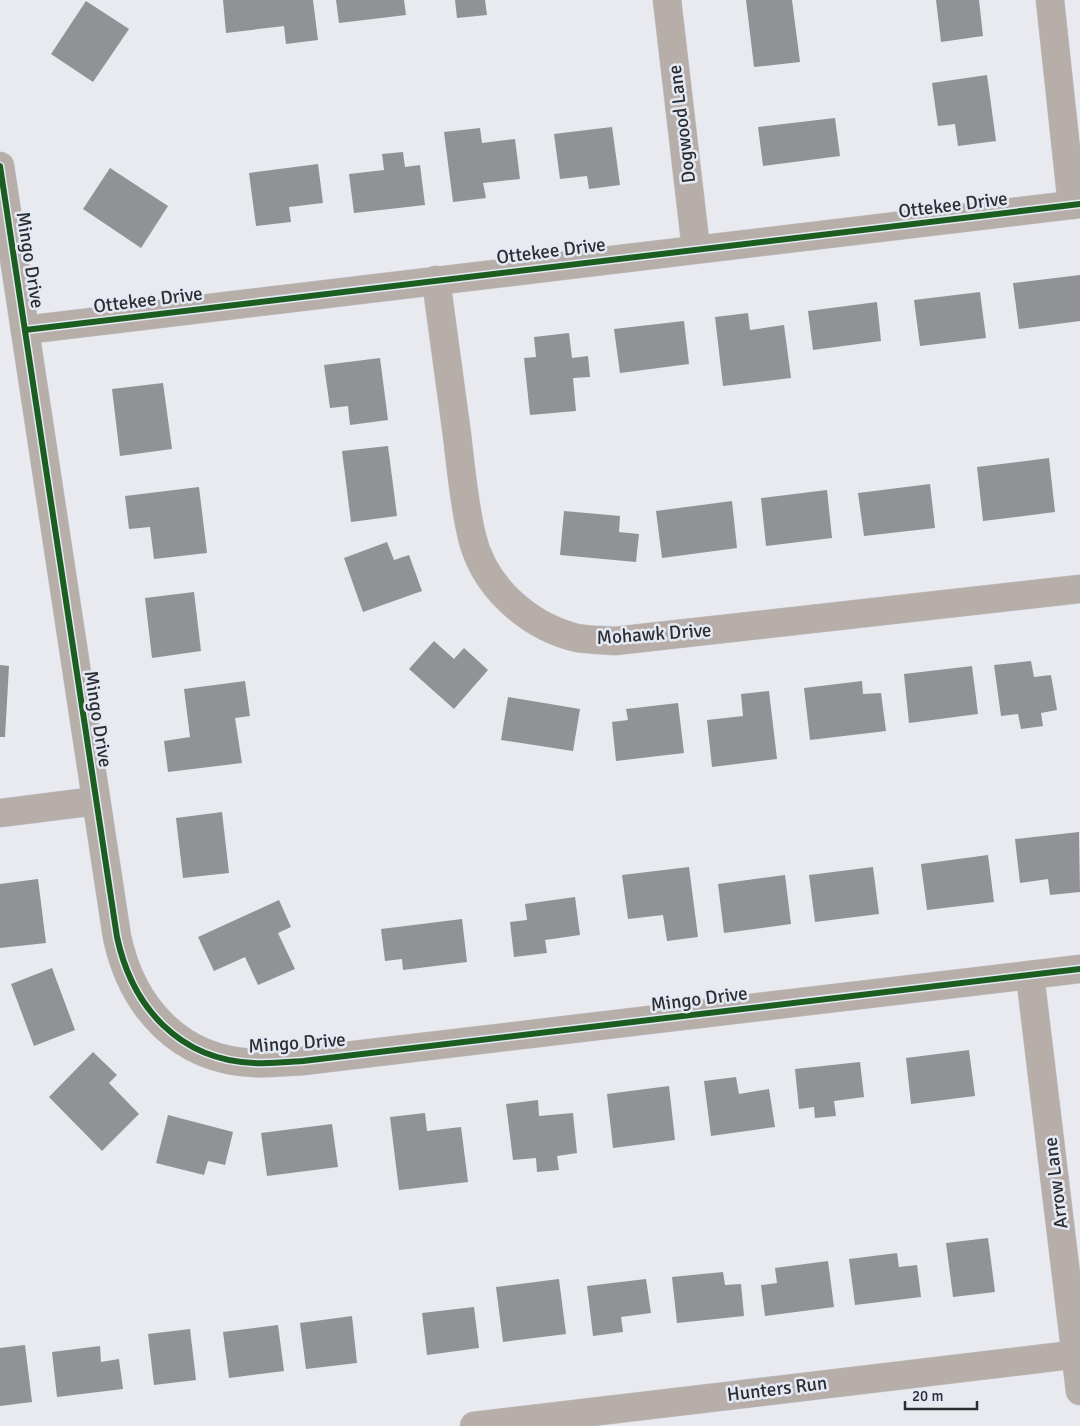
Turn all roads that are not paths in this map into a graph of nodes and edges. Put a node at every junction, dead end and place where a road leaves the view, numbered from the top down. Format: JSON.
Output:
{"nodes":[{"id":1,"x":667,"y":0,"type":"edge"},
{"id":2,"x":1050,"y":0,"type":"edge"},
{"id":3,"x":0,"y":166,"type":"edge"},
{"id":4,"x":1076,"y":205,"type":"edge"},
{"id":5,"x":696,"y":249,"type":"junction"},
{"id":6,"x":436,"y":280,"type":"junction"},
{"id":7,"x":25,"y":330,"type":"junction"},
{"id":8,"x":1080,"y":589,"type":"edge"},
{"id":9,"x":96,"y":801,"type":"junction"},
{"id":10,"x":0,"y":812,"type":"edge"},
{"id":11,"x":1080,"y":969,"type":"edge"},
{"id":12,"x":1030,"y":975,"type":"junction"},
{"id":13,"x":1078,"y":1354,"type":"edge"},
{"id":14,"x":1080,"y":1391,"type":"edge"},
{"id":15,"x":597,"y":1418,"type":"edge"},
{"id":16,"x":474,"y":1426,"type":"edge"}],
"edges":[{"from":1,"to":5,"type":"street","name":"Dogwood Lane"},
{"from":2,"to":4,"type":"street"},
{"from":3,"to":7,"type":"street","name":"Mingo Drive"},
{"from":4,"to":5,"type":"street","name":"Ottekee Drive"},
{"from":5,"to":6,"type":"street","name":"Ottekee Drive"},
{"from":6,"to":7,"type":"street","name":"Ottekee Drive"},
{"from":6,"to":8,"type":"street","name":"Mohawk Drive"},
{"from":7,"to":9,"type":"street","name":"Mingo Drive"},
{"from":9,"to":10,"type":"street"},
{"from":9,"to":12,"type":"street","name":"Mingo Drive"},
{"from":11,"to":12,"type":"street","name":"Mingo Drive"},
{"from":12,"to":13,"type":"street","name":"Arrow Lane"},
{"from":13,"to":14,"type":"street","name":"Arrow Lane"},
{"from":13,"to":15,"type":"street","name":"Hunters Run"},
{"from":15,"to":16,"type":"street","name":"Hunters Run"}]}
